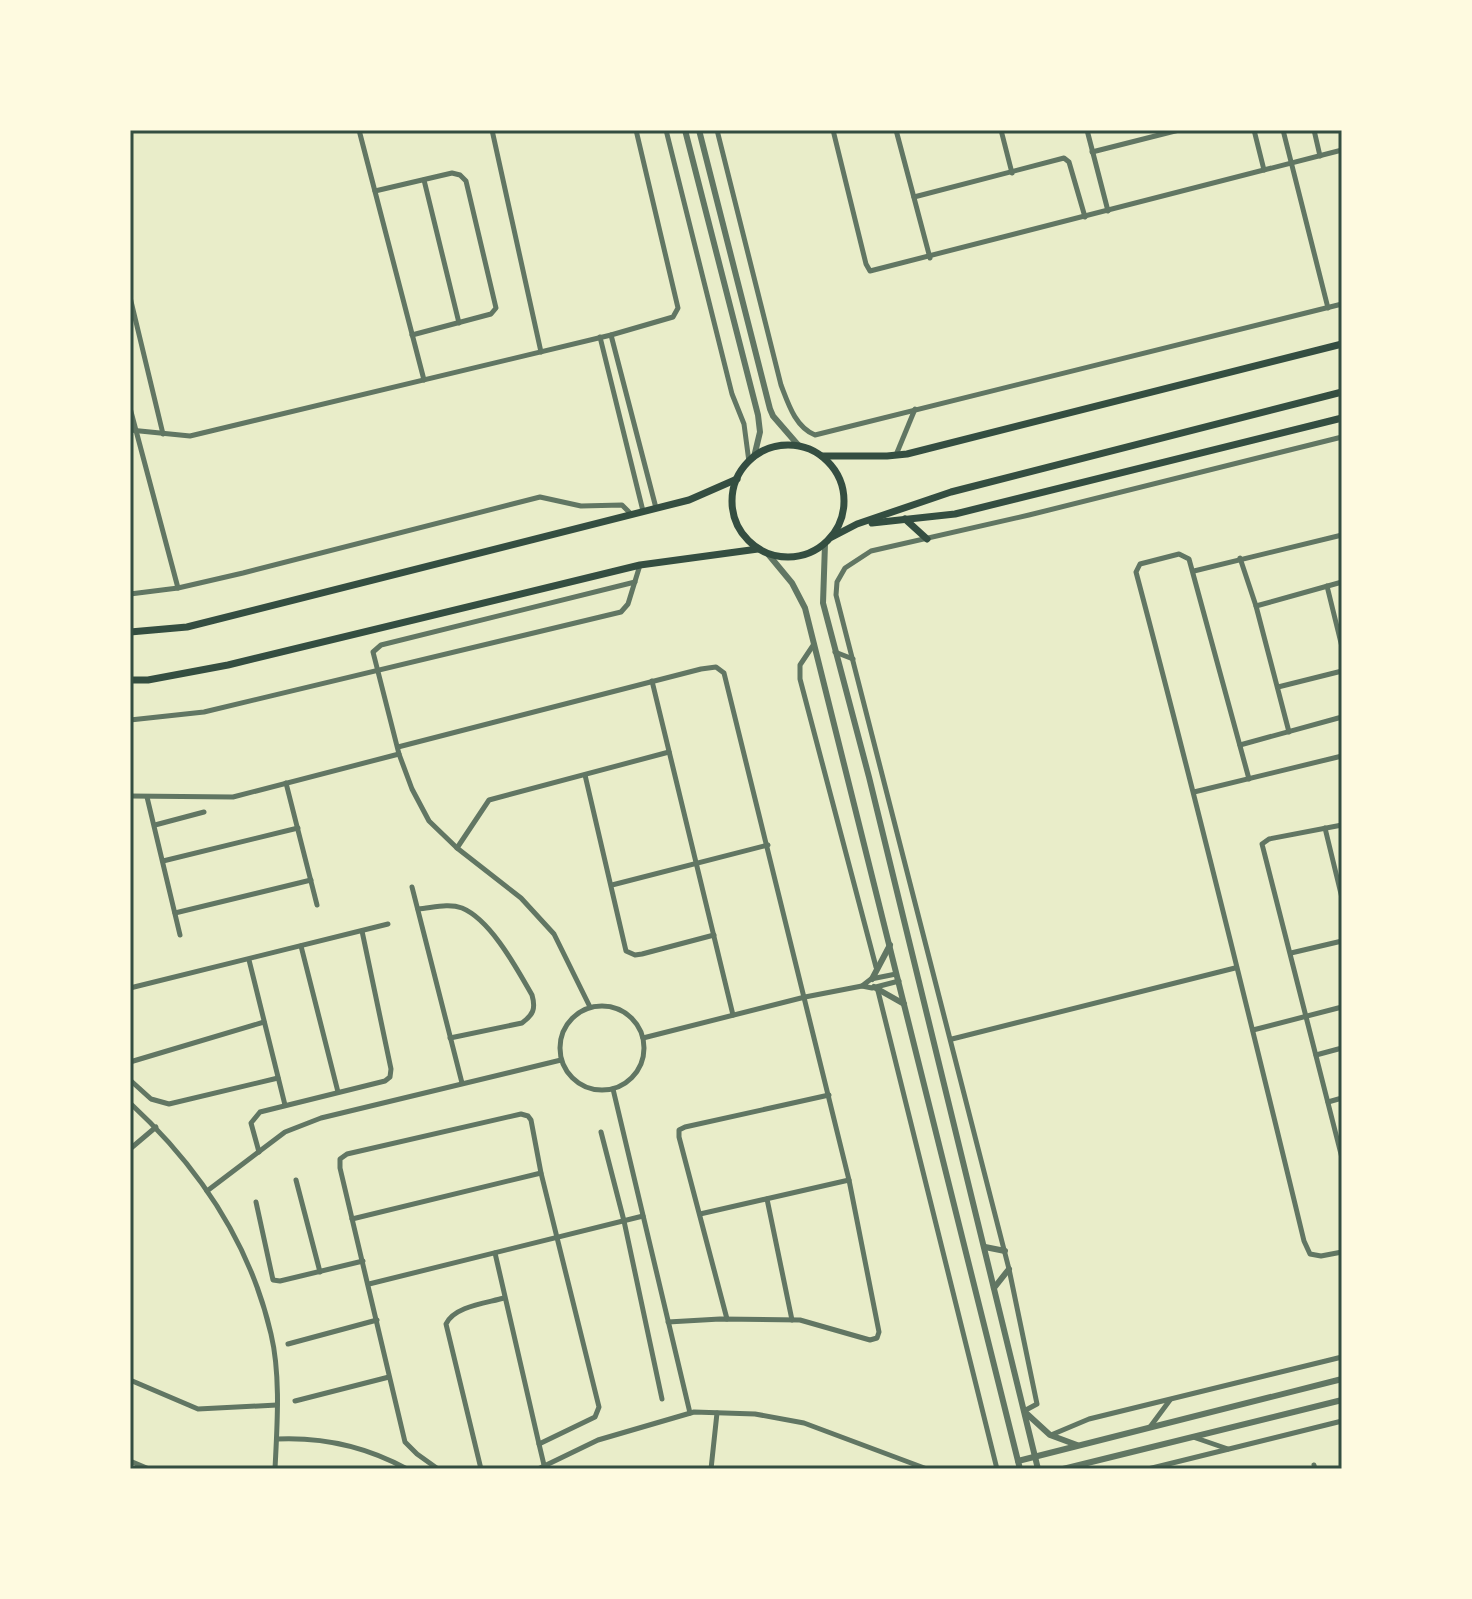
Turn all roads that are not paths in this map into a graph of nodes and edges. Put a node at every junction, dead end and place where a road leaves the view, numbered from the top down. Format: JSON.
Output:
{"nodes":[{"id":1,"x":360,"y":130,"type":"edge"},
{"id":2,"x":492,"y":130,"type":"edge"},
{"id":3,"x":636,"y":130,"type":"edge"},
{"id":4,"x":666,"y":130,"type":"edge"},
{"id":5,"x":685,"y":130,"type":"edge"},
{"id":6,"x":699,"y":130,"type":"edge"},
{"id":7,"x":717,"y":130,"type":"edge"},
{"id":8,"x":833,"y":130,"type":"edge"},
{"id":9,"x":896,"y":130,"type":"edge"},
{"id":10,"x":1001,"y":130,"type":"edge"},
{"id":11,"x":1087,"y":130,"type":"edge"},
{"id":12,"x":1179,"y":130,"type":"edge"},
{"id":13,"x":1254,"y":130,"type":"edge"},
{"id":14,"x":1283,"y":130,"type":"edge"},
{"id":15,"x":1314,"y":130,"type":"edge"},
{"id":16,"x":1342,"y":150,"type":"edge"},
{"id":17,"x":1092,"y":152,"type":"junction"},
{"id":18,"x":1320,"y":156,"type":"junction"},
{"id":19,"x":1291,"y":163,"type":"junction"},
{"id":20,"x":1264,"y":170,"type":"junction"},
{"id":21,"x":1012,"y":173,"type":"junction"},
{"id":22,"x":423,"y":180,"type":"junction"},
{"id":23,"x":375,"y":191,"type":"junction"},
{"id":24,"x":914,"y":197,"type":"junction"},
{"id":25,"x":1108,"y":211,"type":"junction"},
{"id":26,"x":1085,"y":217,"type":"junction"},
{"id":27,"x":930,"y":258,"type":"junction"},
{"id":28,"x":130,"y":297,"type":"edge"},
{"id":29,"x":1342,"y":304,"type":"edge"},
{"id":30,"x":1328,"y":308,"type":"junction"},
{"id":31,"x":459,"y":323,"type":"junction"},
{"id":32,"x":412,"y":335,"type":"junction"},
{"id":33,"x":611,"y":335,"type":"junction"},
{"id":34,"x":600,"y":337,"type":"junction"},
{"id":35,"x":1342,"y":344,"type":"edge"},
{"id":36,"x":541,"y":352,"type":"junction"},
{"id":37,"x":424,"y":380,"type":"junction"},
{"id":38,"x":1342,"y":392,"type":"edge"},
{"id":39,"x":130,"y":408,"type":"edge"},
{"id":40,"x":915,"y":408,"type":"junction"},
{"id":41,"x":1342,"y":418,"type":"edge"},
{"id":42,"x":133,"y":431,"type":"edge"},
{"id":43,"x":163,"y":434,"type":"junction"},
{"id":44,"x":1342,"y":437,"type":"edge"},
{"id":45,"x":799,"y":446,"type":"junction"},
{"id":46,"x":822,"y":456,"type":"junction"},
{"id":47,"x":895,"y":456,"type":"junction"},
{"id":48,"x":751,"y":459,"type":"junction"},
{"id":49,"x":737,"y":479,"type":"junction"},
{"id":50,"x":656,"y":508,"type":"junction"},
{"id":51,"x":643,"y":511,"type":"junction"},
{"id":52,"x":630,"y":513,"type":"junction"},
{"id":53,"x":905,"y":519,"type":"junction"},
{"id":54,"x":857,"y":524,"type":"junction"},
{"id":55,"x":1342,"y":535,"type":"edge"},
{"id":56,"x":832,"y":537,"type":"junction"},
{"id":57,"x":927,"y":539,"type":"junction"},
{"id":58,"x":825,"y":544,"type":"junction"},
{"id":59,"x":758,"y":549,"type":"junction"},
{"id":60,"x":768,"y":554,"type":"junction"},
{"id":61,"x":1240,"y":558,"type":"junction"},
{"id":62,"x":640,"y":565,"type":"junction"},
{"id":63,"x":1194,"y":571,"type":"junction"},
{"id":64,"x":635,"y":582,"type":"junction"},
{"id":65,"x":1342,"y":582,"type":"edge"},
{"id":66,"x":1327,"y":586,"type":"junction"},
{"id":67,"x":178,"y":588,"type":"junction"},
{"id":68,"x":130,"y":594,"type":"edge"},
{"id":69,"x":1256,"y":606,"type":"junction"},
{"id":70,"x":130,"y":632,"type":"edge"},
{"id":71,"x":814,"y":644,"type":"junction"},
{"id":72,"x":1342,"y":647,"type":"edge"},
{"id":73,"x":834,"y":651,"type":"junction"},
{"id":74,"x":853,"y":659,"type":"junction"},
{"id":75,"x":378,"y":671,"type":"junction"},
{"id":76,"x":1342,"y":671,"type":"edge"},
{"id":77,"x":130,"y":680,"type":"edge"},
{"id":78,"x":652,"y":681,"type":"junction"},
{"id":79,"x":1278,"y":687,"type":"junction"},
{"id":80,"x":1342,"y":717,"type":"edge"},
{"id":81,"x":130,"y":720,"type":"edge"},
{"id":82,"x":1289,"y":732,"type":"junction"},
{"id":83,"x":1240,"y":745,"type":"junction"},
{"id":84,"x":398,"y":751,"type":"junction"},
{"id":85,"x":669,"y":752,"type":"junction"},
{"id":86,"x":1342,"y":756,"type":"edge"},
{"id":87,"x":585,"y":775,"type":"junction"},
{"id":88,"x":1249,"y":779,"type":"junction"},
{"id":89,"x":286,"y":783,"type":"junction"},
{"id":90,"x":1194,"y":792,"type":"junction"},
{"id":91,"x":130,"y":796,"type":"edge"},
{"id":92,"x":147,"y":797,"type":"junction"},
{"id":93,"x":204,"y":812,"type":"dead end"},
{"id":94,"x":155,"y":825,"type":"junction"},
{"id":95,"x":1342,"y":825,"type":"edge"},
{"id":96,"x":298,"y":828,"type":"junction"},
{"id":97,"x":1325,"y":828,"type":"junction"},
{"id":98,"x":768,"y":845,"type":"junction"},
{"id":99,"x":457,"y":848,"type":"junction"},
{"id":100,"x":163,"y":861,"type":"junction"},
{"id":101,"x":696,"y":863,"type":"junction"},
{"id":102,"x":311,"y":880,"type":"junction"},
{"id":103,"x":612,"y":885,"type":"junction"},
{"id":104,"x":412,"y":887,"type":"dead end"},
{"id":105,"x":1342,"y":898,"type":"edge"},
{"id":106,"x":317,"y":905,"type":"dead end"},
{"id":107,"x":418,"y":909,"type":"junction"},
{"id":108,"x":175,"y":913,"type":"junction"},
{"id":109,"x":388,"y":924,"type":"dead end"},
{"id":110,"x":362,"y":931,"type":"junction"},
{"id":111,"x":180,"y":935,"type":"dead end"},
{"id":112,"x":714,"y":935,"type":"junction"},
{"id":113,"x":1342,"y":941,"type":"edge"},
{"id":114,"x":890,"y":945,"type":"junction"},
{"id":115,"x":301,"y":946,"type":"junction"},
{"id":116,"x":1291,"y":953,"type":"junction"},
{"id":117,"x":249,"y":960,"type":"junction"},
{"id":118,"x":876,"y":967,"type":"junction"},
{"id":119,"x":1235,"y":968,"type":"junction"},
{"id":120,"x":898,"y":977,"type":"junction"},
{"id":121,"x":872,"y":979,"type":"junction"},
{"id":122,"x":862,"y":986,"type":"junction"},
{"id":123,"x":130,"y":988,"type":"edge"},
{"id":124,"x":876,"y":989,"type":"junction"},
{"id":125,"x":805,"y":997,"type":"junction"},
{"id":126,"x":904,"y":1004,"type":"junction"},
{"id":127,"x":590,"y":1007,"type":"junction"},
{"id":128,"x":1342,"y":1007,"type":"edge"},
{"id":129,"x":733,"y":1015,"type":"junction"},
{"id":130,"x":1306,"y":1017,"type":"junction"},
{"id":131,"x":264,"y":1022,"type":"junction"},
{"id":132,"x":1253,"y":1030,"type":"junction"},
{"id":133,"x":450,"y":1038,"type":"junction"},
{"id":134,"x":643,"y":1038,"type":"junction"},
{"id":135,"x":952,"y":1039,"type":"junction"},
{"id":136,"x":1342,"y":1048,"type":"edge"},
{"id":137,"x":1316,"y":1055,"type":"junction"},
{"id":138,"x":561,"y":1060,"type":"junction"},
{"id":139,"x":130,"y":1062,"type":"edge"},
{"id":140,"x":278,"y":1078,"type":"junction"},
{"id":141,"x":130,"y":1080,"type":"edge"},
{"id":142,"x":462,"y":1083,"type":"junction"},
{"id":143,"x":613,"y":1089,"type":"junction"},
{"id":144,"x":338,"y":1092,"type":"junction"},
{"id":145,"x":829,"y":1095,"type":"junction"},
{"id":146,"x":1342,"y":1098,"type":"edge"},
{"id":147,"x":1328,"y":1102,"type":"junction"},
{"id":148,"x":130,"y":1103,"type":"edge"},
{"id":149,"x":285,"y":1105,"type":"junction"},
{"id":150,"x":156,"y":1127,"type":"junction"},
{"id":151,"x":601,"y":1132,"type":"dead end"},
{"id":152,"x":130,"y":1149,"type":"edge"},
{"id":153,"x":259,"y":1152,"type":"junction"},
{"id":154,"x":1342,"y":1158,"type":"edge"},
{"id":155,"x":541,"y":1173,"type":"junction"},
{"id":156,"x":296,"y":1180,"type":"dead end"},
{"id":157,"x":849,"y":1180,"type":"junction"},
{"id":158,"x":207,"y":1191,"type":"junction"},
{"id":159,"x":767,"y":1199,"type":"junction"},
{"id":160,"x":256,"y":1202,"type":"dead end"},
{"id":161,"x":700,"y":1214,"type":"junction"},
{"id":162,"x":643,"y":1216,"type":"junction"},
{"id":163,"x":352,"y":1219,"type":"junction"},
{"id":164,"x":624,"y":1221,"type":"junction"},
{"id":165,"x":556,"y":1236,"type":"junction"},
{"id":166,"x":985,"y":1247,"type":"junction"},
{"id":167,"x":1005,"y":1251,"type":"junction"},
{"id":168,"x":1342,"y":1252,"type":"edge"},
{"id":169,"x":495,"y":1253,"type":"junction"},
{"id":170,"x":363,"y":1261,"type":"junction"},
{"id":171,"x":1009,"y":1269,"type":"junction"},
{"id":172,"x":320,"y":1272,"type":"junction"},
{"id":173,"x":369,"y":1284,"type":"junction"},
{"id":174,"x":994,"y":1288,"type":"junction"},
{"id":175,"x":504,"y":1298,"type":"junction"},
{"id":176,"x":727,"y":1319,"type":"junction"},
{"id":177,"x":377,"y":1320,"type":"junction"},
{"id":178,"x":792,"y":1320,"type":"junction"},
{"id":179,"x":668,"y":1322,"type":"junction"},
{"id":180,"x":288,"y":1344,"type":"dead end"},
{"id":181,"x":1342,"y":1357,"type":"edge"},
{"id":182,"x":389,"y":1377,"type":"junction"},
{"id":183,"x":1342,"y":1379,"type":"edge"},
{"id":184,"x":130,"y":1380,"type":"edge"},
{"id":185,"x":662,"y":1399,"type":"dead end"},
{"id":186,"x":1170,"y":1400,"type":"junction"},
{"id":187,"x":1342,"y":1400,"type":"edge"},
{"id":188,"x":295,"y":1401,"type":"dead end"},
{"id":189,"x":277,"y":1405,"type":"junction"},
{"id":190,"x":1024,"y":1411,"type":"junction"},
{"id":191,"x":690,"y":1413,"type":"junction"},
{"id":192,"x":717,"y":1413,"type":"junction"},
{"id":193,"x":1342,"y":1421,"type":"edge"},
{"id":194,"x":1149,"y":1428,"type":"junction"},
{"id":195,"x":1050,"y":1435,"type":"junction"},
{"id":196,"x":1193,"y":1437,"type":"junction"},
{"id":197,"x":277,"y":1439,"type":"junction"},
{"id":198,"x":539,"y":1444,"type":"junction"},
{"id":199,"x":1080,"y":1445,"type":"junction"},
{"id":200,"x":1229,"y":1449,"type":"junction"},
{"id":201,"x":1035,"y":1457,"type":"junction"},
{"id":202,"x":130,"y":1461,"type":"edge"},
{"id":203,"x":1019,"y":1465,"type":"edge"},
{"id":204,"x":1081,"y":1466,"type":"edge"},
{"id":205,"x":541,"y":1467,"type":"edge"},
{"id":206,"x":149,"y":1469,"type":"edge"},
{"id":207,"x":275,"y":1469,"type":"edge"},
{"id":208,"x":407,"y":1469,"type":"edge"},
{"id":209,"x":438,"y":1469,"type":"edge"},
{"id":210,"x":481,"y":1469,"type":"edge"},
{"id":211,"x":711,"y":1469,"type":"edge"},
{"id":212,"x":927,"y":1469,"type":"edge"},
{"id":213,"x":997,"y":1469,"type":"edge"},
{"id":214,"x":1038,"y":1469,"type":"edge"},
{"id":215,"x":1063,"y":1469,"type":"edge"},
{"id":216,"x":1148,"y":1469,"type":"edge"}],
"edges":[{"from":1,"to":23,"type":"street"},
{"from":2,"to":36,"type":"street"},
{"from":3,"to":33,"type":"street"},
{"from":4,"to":48,"type":"street"},
{"from":5,"to":48,"type":"street"},
{"from":6,"to":45,"type":"street"},
{"from":7,"to":40,"type":"street"},
{"from":8,"to":27,"type":"street"},
{"from":9,"to":24,"type":"street"},
{"from":10,"to":21,"type":"street"},
{"from":11,"to":17,"type":"street"},
{"from":12,"to":17,"type":"street"},
{"from":13,"to":20,"type":"street"},
{"from":14,"to":19,"type":"street"},
{"from":15,"to":18,"type":"street"},
{"from":16,"to":18,"type":"street"},
{"from":17,"to":25,"type":"street"},
{"from":18,"to":19,"type":"street"},
{"from":19,"to":20,"type":"street"},
{"from":19,"to":30,"type":"street"},
{"from":20,"to":25,"type":"street"},
{"from":21,"to":24,"type":"street"},
{"from":21,"to":26,"type":"street"},
{"from":22,"to":23,"type":"street"},
{"from":22,"to":31,"type":"street"},
{"from":22,"to":31,"type":"street"},
{"from":23,"to":32,"type":"street"},
{"from":24,"to":27,"type":"street"},
{"from":25,"to":26,"type":"street"},
{"from":26,"to":27,"type":"street"},
{"from":28,"to":43,"type":"street"},
{"from":29,"to":30,"type":"street"},
{"from":30,"to":40,"type":"street"},
{"from":31,"to":32,"type":"street"},
{"from":32,"to":37,"type":"street"},
{"from":33,"to":34,"type":"street"},
{"from":33,"to":50,"type":"street"},
{"from":34,"to":36,"type":"street"},
{"from":34,"to":51,"type":"street"},
{"from":35,"to":47,"type":"main road"},
{"from":36,"to":37,"type":"street"},
{"from":37,"to":43,"type":"street"},
{"from":38,"to":54,"type":"main road"},
{"from":39,"to":42,"type":"street"},
{"from":40,"to":47,"type":"street"},
{"from":41,"to":53,"type":"main road"},
{"from":42,"to":43,"type":"street"},
{"from":42,"to":67,"type":"street"},
{"from":44,"to":57,"type":"street"},
{"from":45,"to":46,"type":"main road"},
{"from":45,"to":48,"type":"main road"},
{"from":46,"to":47,"type":"main road"},
{"from":46,"to":56,"type":"main road"},
{"from":48,"to":49,"type":"main road"},
{"from":49,"to":50,"type":"main road"},
{"from":49,"to":59,"type":"main road"},
{"from":50,"to":51,"type":"main road"},
{"from":51,"to":52,"type":"main road"},
{"from":52,"to":67,"type":"street"},
{"from":52,"to":70,"type":"main road"},
{"from":53,"to":54,"type":"main road"},
{"from":53,"to":57,"type":"main road"},
{"from":54,"to":56,"type":"main road"},
{"from":55,"to":61,"type":"street"},
{"from":56,"to":58,"type":"main road"},
{"from":57,"to":74,"type":"street"},
{"from":58,"to":60,"type":"main road"},
{"from":58,"to":73,"type":"street"},
{"from":59,"to":60,"type":"main road"},
{"from":59,"to":62,"type":"main road"},
{"from":60,"to":71,"type":"street"},
{"from":61,"to":63,"type":"street"},
{"from":61,"to":69,"type":"street"},
{"from":62,"to":64,"type":"street"},
{"from":62,"to":77,"type":"main road"},
{"from":63,"to":83,"type":"street"},
{"from":63,"to":90,"type":"street"},
{"from":64,"to":75,"type":"street"},
{"from":64,"to":75,"type":"street"},
{"from":65,"to":66,"type":"street"},
{"from":66,"to":69,"type":"street"},
{"from":66,"to":72,"type":"street"},
{"from":67,"to":68,"type":"street"},
{"from":69,"to":79,"type":"street"},
{"from":71,"to":114,"type":"street"},
{"from":71,"to":118,"type":"street"},
{"from":73,"to":74,"type":"street"},
{"from":73,"to":166,"type":"street"},
{"from":74,"to":135,"type":"street"},
{"from":75,"to":81,"type":"street"},
{"from":75,"to":84,"type":"street"},
{"from":76,"to":79,"type":"street"},
{"from":78,"to":84,"type":"street"},
{"from":78,"to":85,"type":"street"},
{"from":78,"to":98,"type":"street"},
{"from":79,"to":82,"type":"street"},
{"from":80,"to":82,"type":"street"},
{"from":82,"to":83,"type":"street"},
{"from":83,"to":88,"type":"street"},
{"from":84,"to":89,"type":"street"},
{"from":84,"to":99,"type":"street"},
{"from":85,"to":87,"type":"street"},
{"from":85,"to":101,"type":"street"},
{"from":86,"to":88,"type":"street"},
{"from":87,"to":99,"type":"street"},
{"from":87,"to":103,"type":"street"},
{"from":88,"to":90,"type":"street"},
{"from":89,"to":92,"type":"street"},
{"from":89,"to":96,"type":"street"},
{"from":90,"to":119,"type":"street"},
{"from":91,"to":92,"type":"street"},
{"from":92,"to":94,"type":"street"},
{"from":93,"to":94,"type":"street"},
{"from":94,"to":100,"type":"street"},
{"from":95,"to":97,"type":"street"},
{"from":96,"to":100,"type":"street"},
{"from":96,"to":102,"type":"street"},
{"from":97,"to":105,"type":"street"},
{"from":97,"to":116,"type":"street"},
{"from":98,"to":101,"type":"street"},
{"from":98,"to":125,"type":"street"},
{"from":99,"to":127,"type":"street"},
{"from":100,"to":108,"type":"street"},
{"from":101,"to":103,"type":"street"},
{"from":101,"to":112,"type":"street"},
{"from":102,"to":106,"type":"street"},
{"from":102,"to":108,"type":"street"},
{"from":103,"to":112,"type":"street"},
{"from":104,"to":107,"type":"street"},
{"from":107,"to":133,"type":"street"},
{"from":107,"to":133,"type":"street"},
{"from":108,"to":111,"type":"street"},
{"from":109,"to":110,"type":"street"},
{"from":110,"to":115,"type":"street"},
{"from":110,"to":144,"type":"street"},
{"from":112,"to":129,"type":"street"},
{"from":113,"to":116,"type":"street"},
{"from":114,"to":118,"type":"street"},
{"from":114,"to":120,"type":"street"},
{"from":115,"to":117,"type":"street"},
{"from":115,"to":144,"type":"street"},
{"from":116,"to":130,"type":"street"},
{"from":117,"to":123,"type":"street"},
{"from":117,"to":131,"type":"street"},
{"from":118,"to":121,"type":"street"},
{"from":119,"to":132,"type":"street"},
{"from":119,"to":135,"type":"street"},
{"from":120,"to":121,"type":"street"},
{"from":120,"to":124,"type":"street"},
{"from":120,"to":126,"type":"street"},
{"from":121,"to":122,"type":"street"},
{"from":122,"to":124,"type":"street"},
{"from":122,"to":125,"type":"street"},
{"from":124,"to":126,"type":"street"},
{"from":124,"to":213,"type":"street"},
{"from":125,"to":129,"type":"street"},
{"from":125,"to":145,"type":"street"},
{"from":126,"to":203,"type":"street"},
{"from":127,"to":134,"type":"street"},
{"from":127,"to":138,"type":"street"},
{"from":128,"to":130,"type":"street"},
{"from":129,"to":134,"type":"street"},
{"from":130,"to":132,"type":"street"},
{"from":130,"to":137,"type":"street"},
{"from":131,"to":139,"type":"street"},
{"from":131,"to":140,"type":"street"},
{"from":132,"to":168,"type":"street"},
{"from":133,"to":142,"type":"street"},
{"from":134,"to":143,"type":"street"},
{"from":135,"to":167,"type":"street"},
{"from":136,"to":137,"type":"street"},
{"from":137,"to":147,"type":"street"},
{"from":138,"to":142,"type":"street"},
{"from":138,"to":143,"type":"street"},
{"from":140,"to":141,"type":"street"},
{"from":140,"to":149,"type":"street"},
{"from":142,"to":153,"type":"street"},
{"from":143,"to":162,"type":"street"},
{"from":144,"to":149,"type":"street"},
{"from":145,"to":157,"type":"street"},
{"from":145,"to":161,"type":"street"},
{"from":146,"to":147,"type":"street"},
{"from":147,"to":154,"type":"street"},
{"from":148,"to":150,"type":"street"},
{"from":149,"to":153,"type":"street"},
{"from":150,"to":152,"type":"street"},
{"from":150,"to":158,"type":"street"},
{"from":151,"to":164,"type":"street"},
{"from":153,"to":158,"type":"street"},
{"from":155,"to":163,"type":"street"},
{"from":155,"to":163,"type":"street"},
{"from":155,"to":165,"type":"street"},
{"from":156,"to":172,"type":"street"},
{"from":157,"to":159,"type":"street"},
{"from":157,"to":178,"type":"street"},
{"from":158,"to":189,"type":"street"},
{"from":159,"to":161,"type":"street"},
{"from":159,"to":178,"type":"street"},
{"from":160,"to":172,"type":"street"},
{"from":161,"to":176,"type":"street"},
{"from":162,"to":164,"type":"street"},
{"from":162,"to":179,"type":"street"},
{"from":163,"to":170,"type":"street"},
{"from":164,"to":165,"type":"street"},
{"from":164,"to":185,"type":"street"},
{"from":165,"to":169,"type":"street"},
{"from":165,"to":198,"type":"street"},
{"from":166,"to":167,"type":"street"},
{"from":166,"to":174,"type":"street"},
{"from":167,"to":171,"type":"street"},
{"from":169,"to":173,"type":"street"},
{"from":169,"to":175,"type":"street"},
{"from":170,"to":172,"type":"street"},
{"from":170,"to":173,"type":"street"},
{"from":171,"to":174,"type":"street"},
{"from":171,"to":190,"type":"street"},
{"from":173,"to":177,"type":"street"},
{"from":174,"to":190,"type":"street"},
{"from":175,"to":198,"type":"street"},
{"from":175,"to":210,"type":"street"},
{"from":176,"to":178,"type":"street"},
{"from":176,"to":179,"type":"street"},
{"from":177,"to":180,"type":"street"},
{"from":177,"to":182,"type":"street"},
{"from":179,"to":191,"type":"street"},
{"from":181,"to":186,"type":"street"},
{"from":182,"to":188,"type":"street"},
{"from":182,"to":209,"type":"street"},
{"from":183,"to":194,"type":"street"},
{"from":184,"to":189,"type":"street"},
{"from":186,"to":194,"type":"street"},
{"from":186,"to":195,"type":"street"},
{"from":187,"to":196,"type":"street"},
{"from":189,"to":197,"type":"street"},
{"from":190,"to":195,"type":"street"},
{"from":190,"to":201,"type":"street"},
{"from":191,"to":192,"type":"street"},
{"from":191,"to":205,"type":"street"},
{"from":192,"to":211,"type":"street"},
{"from":192,"to":212,"type":"street"},
{"from":193,"to":200,"type":"street"},
{"from":194,"to":199,"type":"street"},
{"from":195,"to":199,"type":"street"},
{"from":196,"to":200,"type":"street"},
{"from":196,"to":204,"type":"street"},
{"from":197,"to":207,"type":"street"},
{"from":197,"to":208,"type":"street"},
{"from":198,"to":205,"type":"street"},
{"from":199,"to":201,"type":"street"},
{"from":200,"to":216,"type":"street"},
{"from":201,"to":203,"type":"street"},
{"from":201,"to":214,"type":"street"},
{"from":202,"to":206,"type":"street"},
{"from":204,"to":215,"type":"street"}]}
